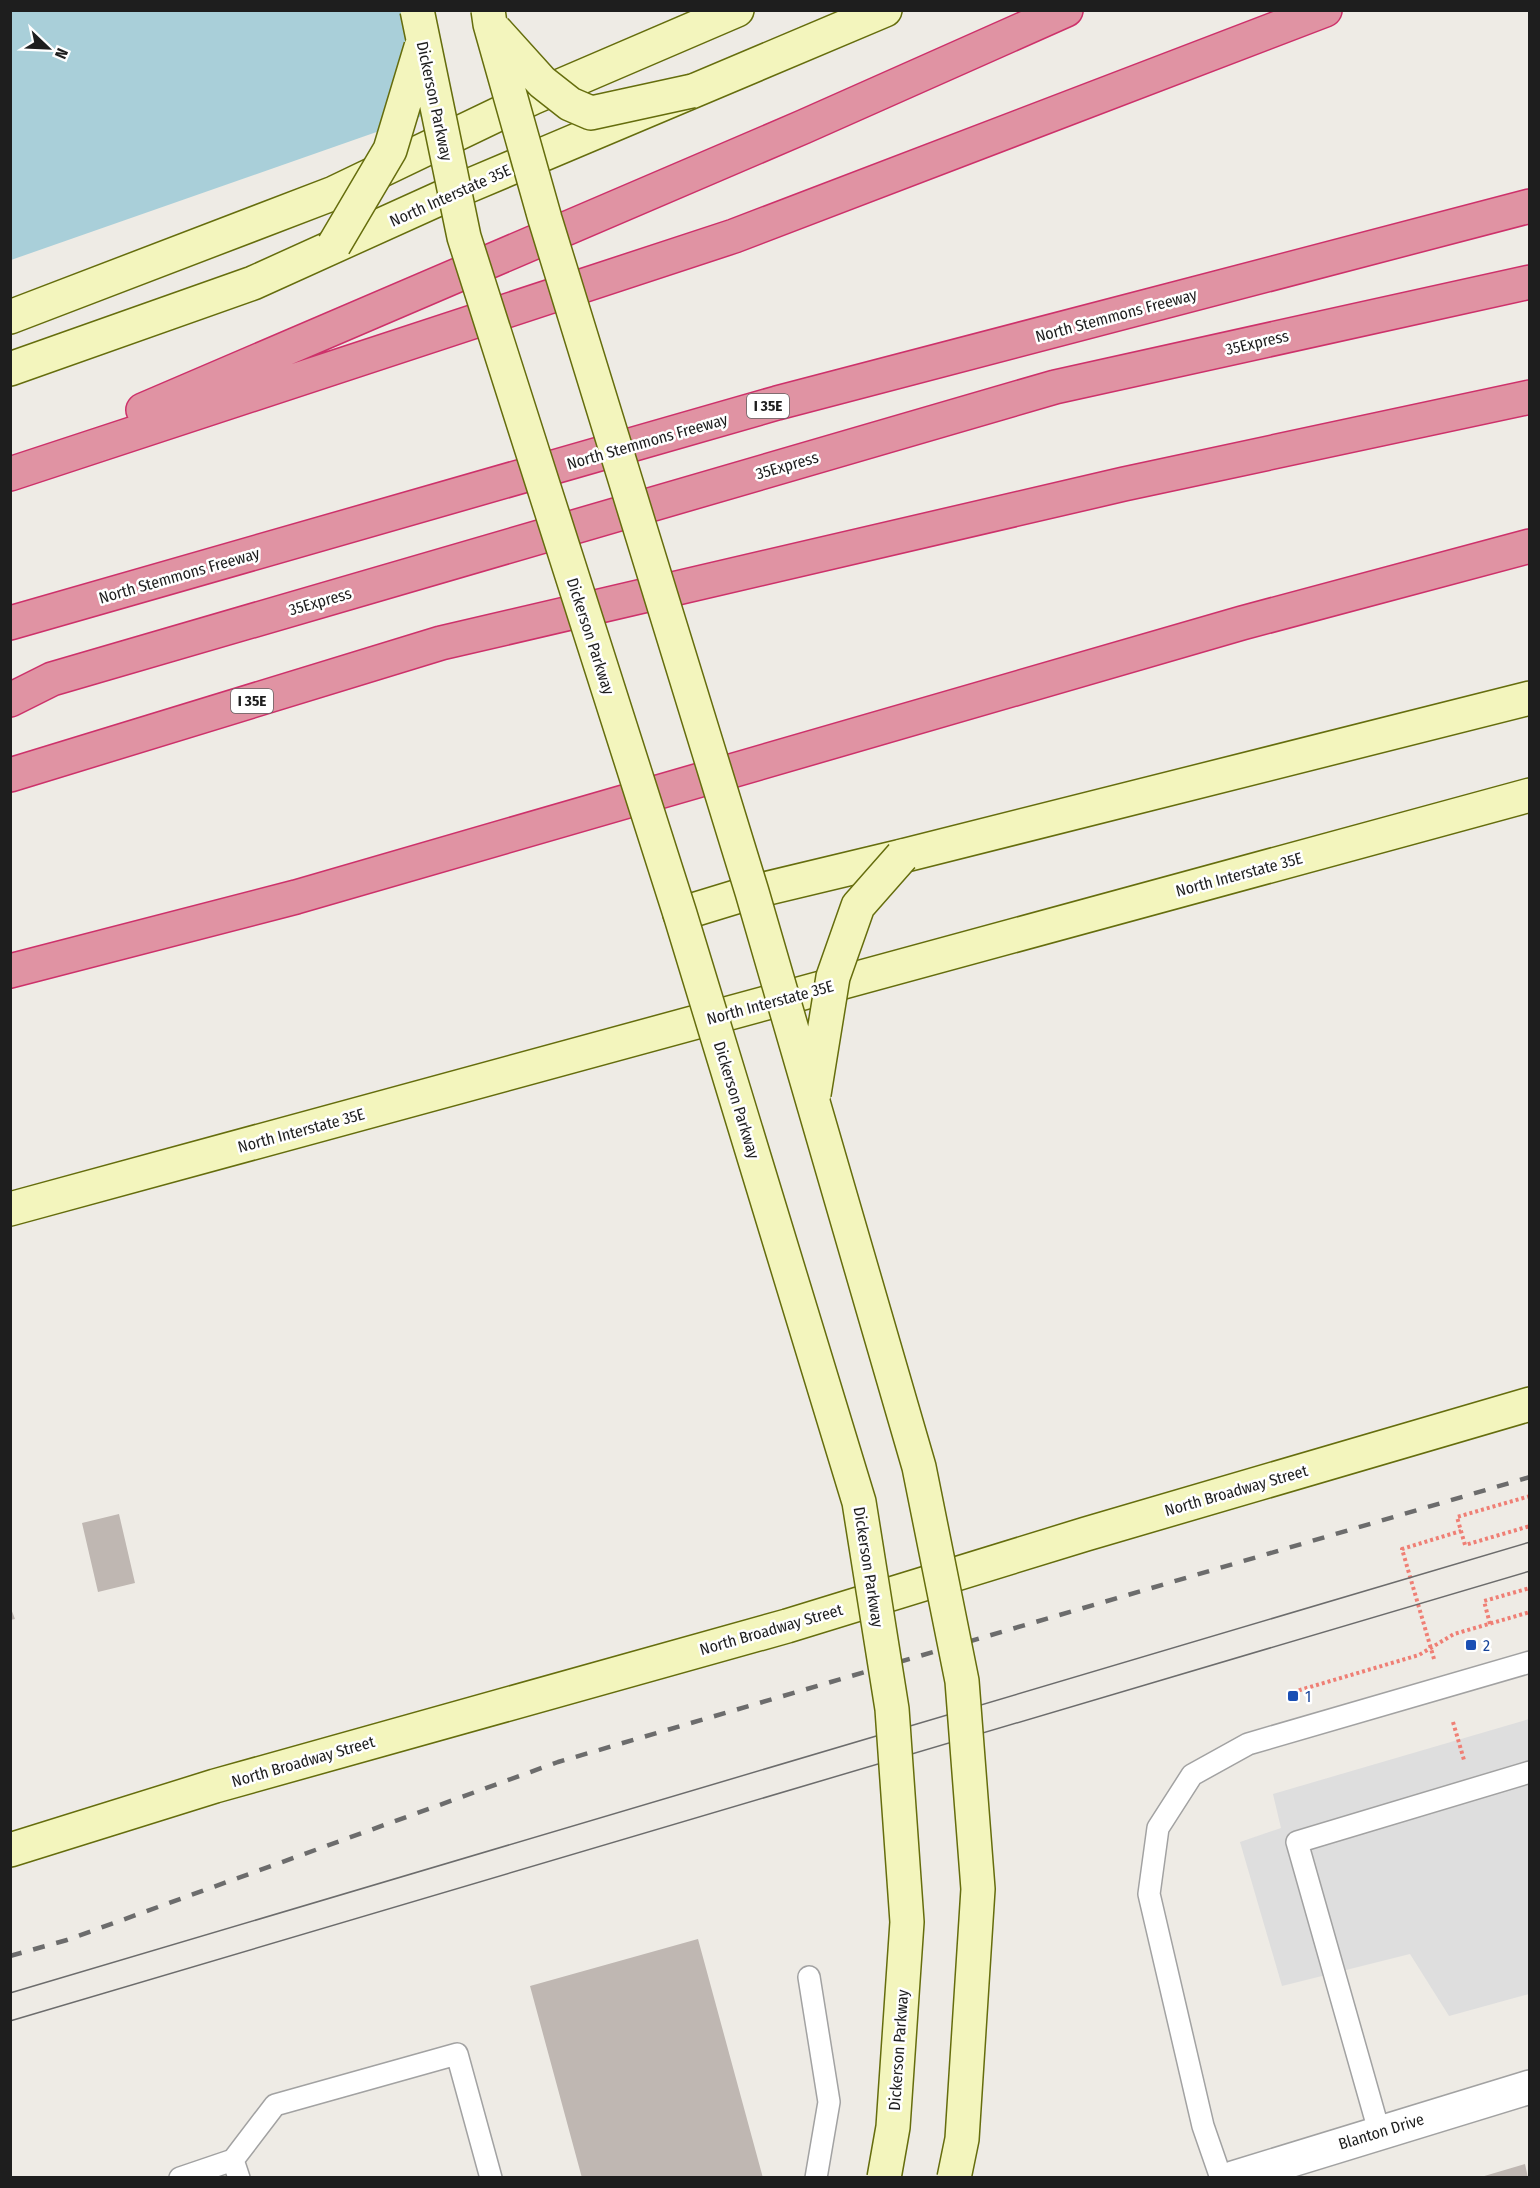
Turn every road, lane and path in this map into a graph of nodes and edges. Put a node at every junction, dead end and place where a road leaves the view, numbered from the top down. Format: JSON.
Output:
{"nodes":[{"id":1,"x":417,"y":10,"type":"edge"},
{"id":2,"x":737,"y":10,"type":"edge"},
{"id":3,"x":885,"y":10,"type":"edge"},
{"id":4,"x":1066,"y":10,"type":"edge"},
{"id":5,"x":1325,"y":10,"type":"edge"},
{"id":6,"x":489,"y":17,"type":"edge"},
{"id":7,"x":422,"y":42,"type":"junction"},
{"id":8,"x":692,"y":91,"type":"junction"},
{"id":9,"x":528,"y":160,"type":"junction"},
{"id":10,"x":454,"y":192,"type":"junction"},
{"id":11,"x":1530,"y":206,"type":"edge"},
{"id":12,"x":334,"y":245,"type":"junction"},
{"id":13,"x":1530,"y":282,"type":"edge"},
{"id":14,"x":10,"y":317,"type":"edge"},
{"id":15,"x":10,"y":369,"type":"edge"},
{"id":16,"x":1530,"y":398,"type":"edge"},
{"id":17,"x":10,"y":467,"type":"edge"},
{"id":18,"x":10,"y":474,"type":"edge"},
{"id":19,"x":1530,"y":546,"type":"edge"},
{"id":20,"x":10,"y":622,"type":"edge"},
{"id":21,"x":1530,"y":698,"type":"edge"},
{"id":22,"x":10,"y":700,"type":"edge"},
{"id":23,"x":10,"y":775,"type":"edge"},
{"id":24,"x":1530,"y":795,"type":"edge"},
{"id":25,"x":902,"y":856,"type":"junction"},
{"id":26,"x":752,"y":892,"type":"junction"},
{"id":27,"x":680,"y":914,"type":"junction"},
{"id":28,"x":10,"y":971,"type":"edge"},
{"id":29,"x":813,"y":1102,"type":"junction"},
{"id":30,"x":10,"y":1209,"type":"edge"},
{"id":31,"x":1530,"y":1404,"type":"edge"},
{"id":32,"x":1530,"y":1496,"type":"edge"},
{"id":33,"x":1530,"y":1526,"type":"edge"},
{"id":34,"x":1461,"y":1531,"type":"junction"},
{"id":35,"x":1530,"y":1588,"type":"edge"},
{"id":36,"x":1530,"y":1612,"type":"edge"},
{"id":37,"x":1490,"y":1624,"type":"junction"},
{"id":38,"x":1431,"y":1648,"type":"junction"},
{"id":39,"x":1435,"y":1662,"type":"dead end"},
{"id":40,"x":1530,"y":1662,"type":"edge"},
{"id":41,"x":1293,"y":1692,"type":"dead end"},
{"id":42,"x":1453,"y":1722,"type":"dead end"},
{"id":43,"x":1530,"y":1773,"type":"edge"},
{"id":44,"x":1473,"y":1789,"type":"junction"},
{"id":45,"x":10,"y":1850,"type":"edge"},
{"id":46,"x":809,"y":1977,"type":"dead end"},
{"id":47,"x":1530,"y":2087,"type":"edge"},
{"id":48,"x":1379,"y":2131,"type":"junction"},
{"id":49,"x":236,"y":2169,"type":"edge"},
{"id":50,"x":180,"y":2178,"type":"edge"},
{"id":51,"x":491,"y":2178,"type":"edge"},
{"id":52,"x":816,"y":2178,"type":"edge"},
{"id":53,"x":884,"y":2178,"type":"edge"},
{"id":54,"x":954,"y":2178,"type":"edge"},
{"id":55,"x":1221,"y":2178,"type":"edge"},
{"id":56,"x":1233,"y":2178,"type":"edge"}],
"edges":[{"from":1,"to":7,"type":"street","name":"Dickerson Parkway","bridge":true},
{"from":2,"to":14,"type":"street"},
{"from":3,"to":8,"type":"street","name":"North Interstate 35E"},
{"from":4,"to":17,"type":"highway"},
{"from":5,"to":18,"type":"highway"},
{"from":6,"to":8,"type":"street","bridge":true},
{"from":6,"to":9,"type":"street","bridge":true},
{"from":7,"to":10,"type":"street","name":"Dickerson Parkway","bridge":true},
{"from":7,"to":12,"type":"street","bridge":true},
{"from":8,"to":9,"type":"street","name":"North Interstate 35E","bridge":true},
{"from":9,"to":10,"type":"street","name":"North Interstate 35E"},
{"from":9,"to":26,"type":"street","bridge":true},
{"from":10,"to":12,"type":"street","name":"North Interstate 35E"},
{"from":10,"to":27,"type":"street","name":"Dickerson Parkway","bridge":true},
{"from":11,"to":20,"type":"highway","name":"North Stemmons Freeway","number":"I 35E"},
{"from":12,"to":15,"type":"street","name":"North Interstate 35E"},
{"from":13,"to":22,"type":"highway","name":"35Express"},
{"from":16,"to":23,"type":"highway","number":"I 35E"},
{"from":19,"to":28,"type":"highway"},
{"from":21,"to":25,"type":"street"},
{"from":24,"to":30,"type":"street","name":"North Interstate 35E"},
{"from":25,"to":26,"type":"street"},
{"from":25,"to":29,"type":"street","bridge":true},
{"from":26,"to":27,"type":"street"},
{"from":26,"to":29,"type":"street","bridge":true},
{"from":27,"to":53,"type":"street","name":"Dickerson Parkway","bridge":true},
{"from":29,"to":54,"type":"street","bridge":true},
{"from":31,"to":45,"type":"street","name":"North Broadway Street"},
{"from":32,"to":34,"type":"path"},
{"from":33,"to":34,"type":"path"},
{"from":34,"to":38,"type":"path"},
{"from":35,"to":37,"type":"path"},
{"from":36,"to":37,"type":"path"},
{"from":37,"to":38,"type":"path"},
{"from":38,"to":39,"type":"path"},
{"from":38,"to":41,"type":"path"},
{"from":40,"to":55,"type":"lane"},
{"from":42,"to":44,"type":"path"},
{"from":43,"to":44,"type":"lane"},
{"from":44,"to":48,"type":"lane"},
{"from":46,"to":52,"type":"lane"},
{"from":47,"to":48,"type":"street","name":"Blanton Drive"},
{"from":48,"to":56,"type":"street","name":"Blanton Drive"},
{"from":49,"to":50,"type":"lane"},
{"from":49,"to":51,"type":"lane"}]}
